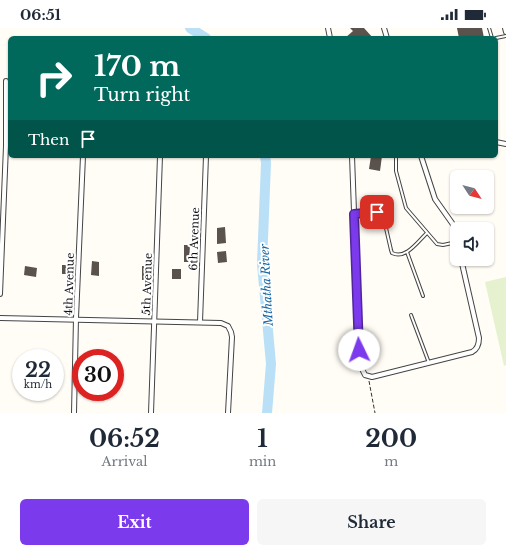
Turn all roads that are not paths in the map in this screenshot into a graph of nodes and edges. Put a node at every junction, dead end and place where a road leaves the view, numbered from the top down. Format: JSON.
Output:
{"nodes":[{"id":1,"x":505,"y":28,"type":"edge"},
{"id":2,"x":506,"y":32,"type":"edge"},
{"id":3,"x":6,"y":81,"type":"dead end"},
{"id":4,"x":8,"y":114,"type":"edge"},
{"id":5,"x":0,"y":146,"type":"edge"},
{"id":6,"x":6,"y":146,"type":"junction"},
{"id":7,"x":83,"y":158,"type":"edge"},
{"id":8,"x":160,"y":158,"type":"edge"},
{"id":9,"x":206,"y":158,"type":"edge"},
{"id":10,"x":352,"y":158,"type":"edge"},
{"id":11,"x":396,"y":158,"type":"edge"},
{"id":12,"x":422,"y":158,"type":"edge"},
{"id":13,"x":354,"y":214,"type":"junction"},
{"id":14,"x":451,"y":222,"type":"edge"},
{"id":15,"x":427,"y":233,"type":"junction"},
{"id":16,"x":450,"y":243,"type":"edge"},
{"id":17,"x":407,"y":252,"type":"junction"},
{"id":18,"x":464,"y":266,"type":"edge"},
{"id":19,"x":0,"y":294,"type":"edge"},
{"id":20,"x":423,"y":296,"type":"dead end"},
{"id":21,"x":412,"y":315,"type":"dead end"},
{"id":22,"x":0,"y":318,"type":"edge"},
{"id":23,"x":76,"y":318,"type":"junction"},
{"id":24,"x":154,"y":322,"type":"junction"},
{"id":25,"x":200,"y":322,"type":"junction"},
{"id":26,"x":429,"y":363,"type":"junction"},
{"id":27,"x":74,"y":413,"type":"edge"},
{"id":28,"x":151,"y":413,"type":"edge"},
{"id":29,"x":228,"y":413,"type":"edge"}],
"edges":[{"from":1,"to":2,"type":"street"},
{"from":3,"to":4,"type":"street"},
{"from":4,"to":6,"type":"street"},
{"from":5,"to":6,"type":"street"},
{"from":6,"to":19,"type":"street"},
{"from":7,"to":23,"type":"street","name":"4th Avenue"},
{"from":8,"to":24,"type":"street","name":"5th Avenue"},
{"from":9,"to":25,"type":"street","name":"6th Avenue"},
{"from":10,"to":13,"type":"street"},
{"from":11,"to":15,"type":"lane"},
{"from":12,"to":14,"type":"street"},
{"from":13,"to":17,"type":"lane"},
{"from":13,"to":26,"type":"street"},
{"from":15,"to":16,"type":"lane"},
{"from":15,"to":17,"type":"lane"},
{"from":17,"to":20,"type":"lane"},
{"from":18,"to":26,"type":"street"},
{"from":21,"to":26,"type":"lane"},
{"from":22,"to":23,"type":"street"},
{"from":23,"to":24,"type":"street"},
{"from":23,"to":27,"type":"street","name":"4th Avenue"},
{"from":24,"to":25,"type":"street"},
{"from":24,"to":28,"type":"street","name":"5th Avenue"},
{"from":25,"to":29,"type":"street"}]}
